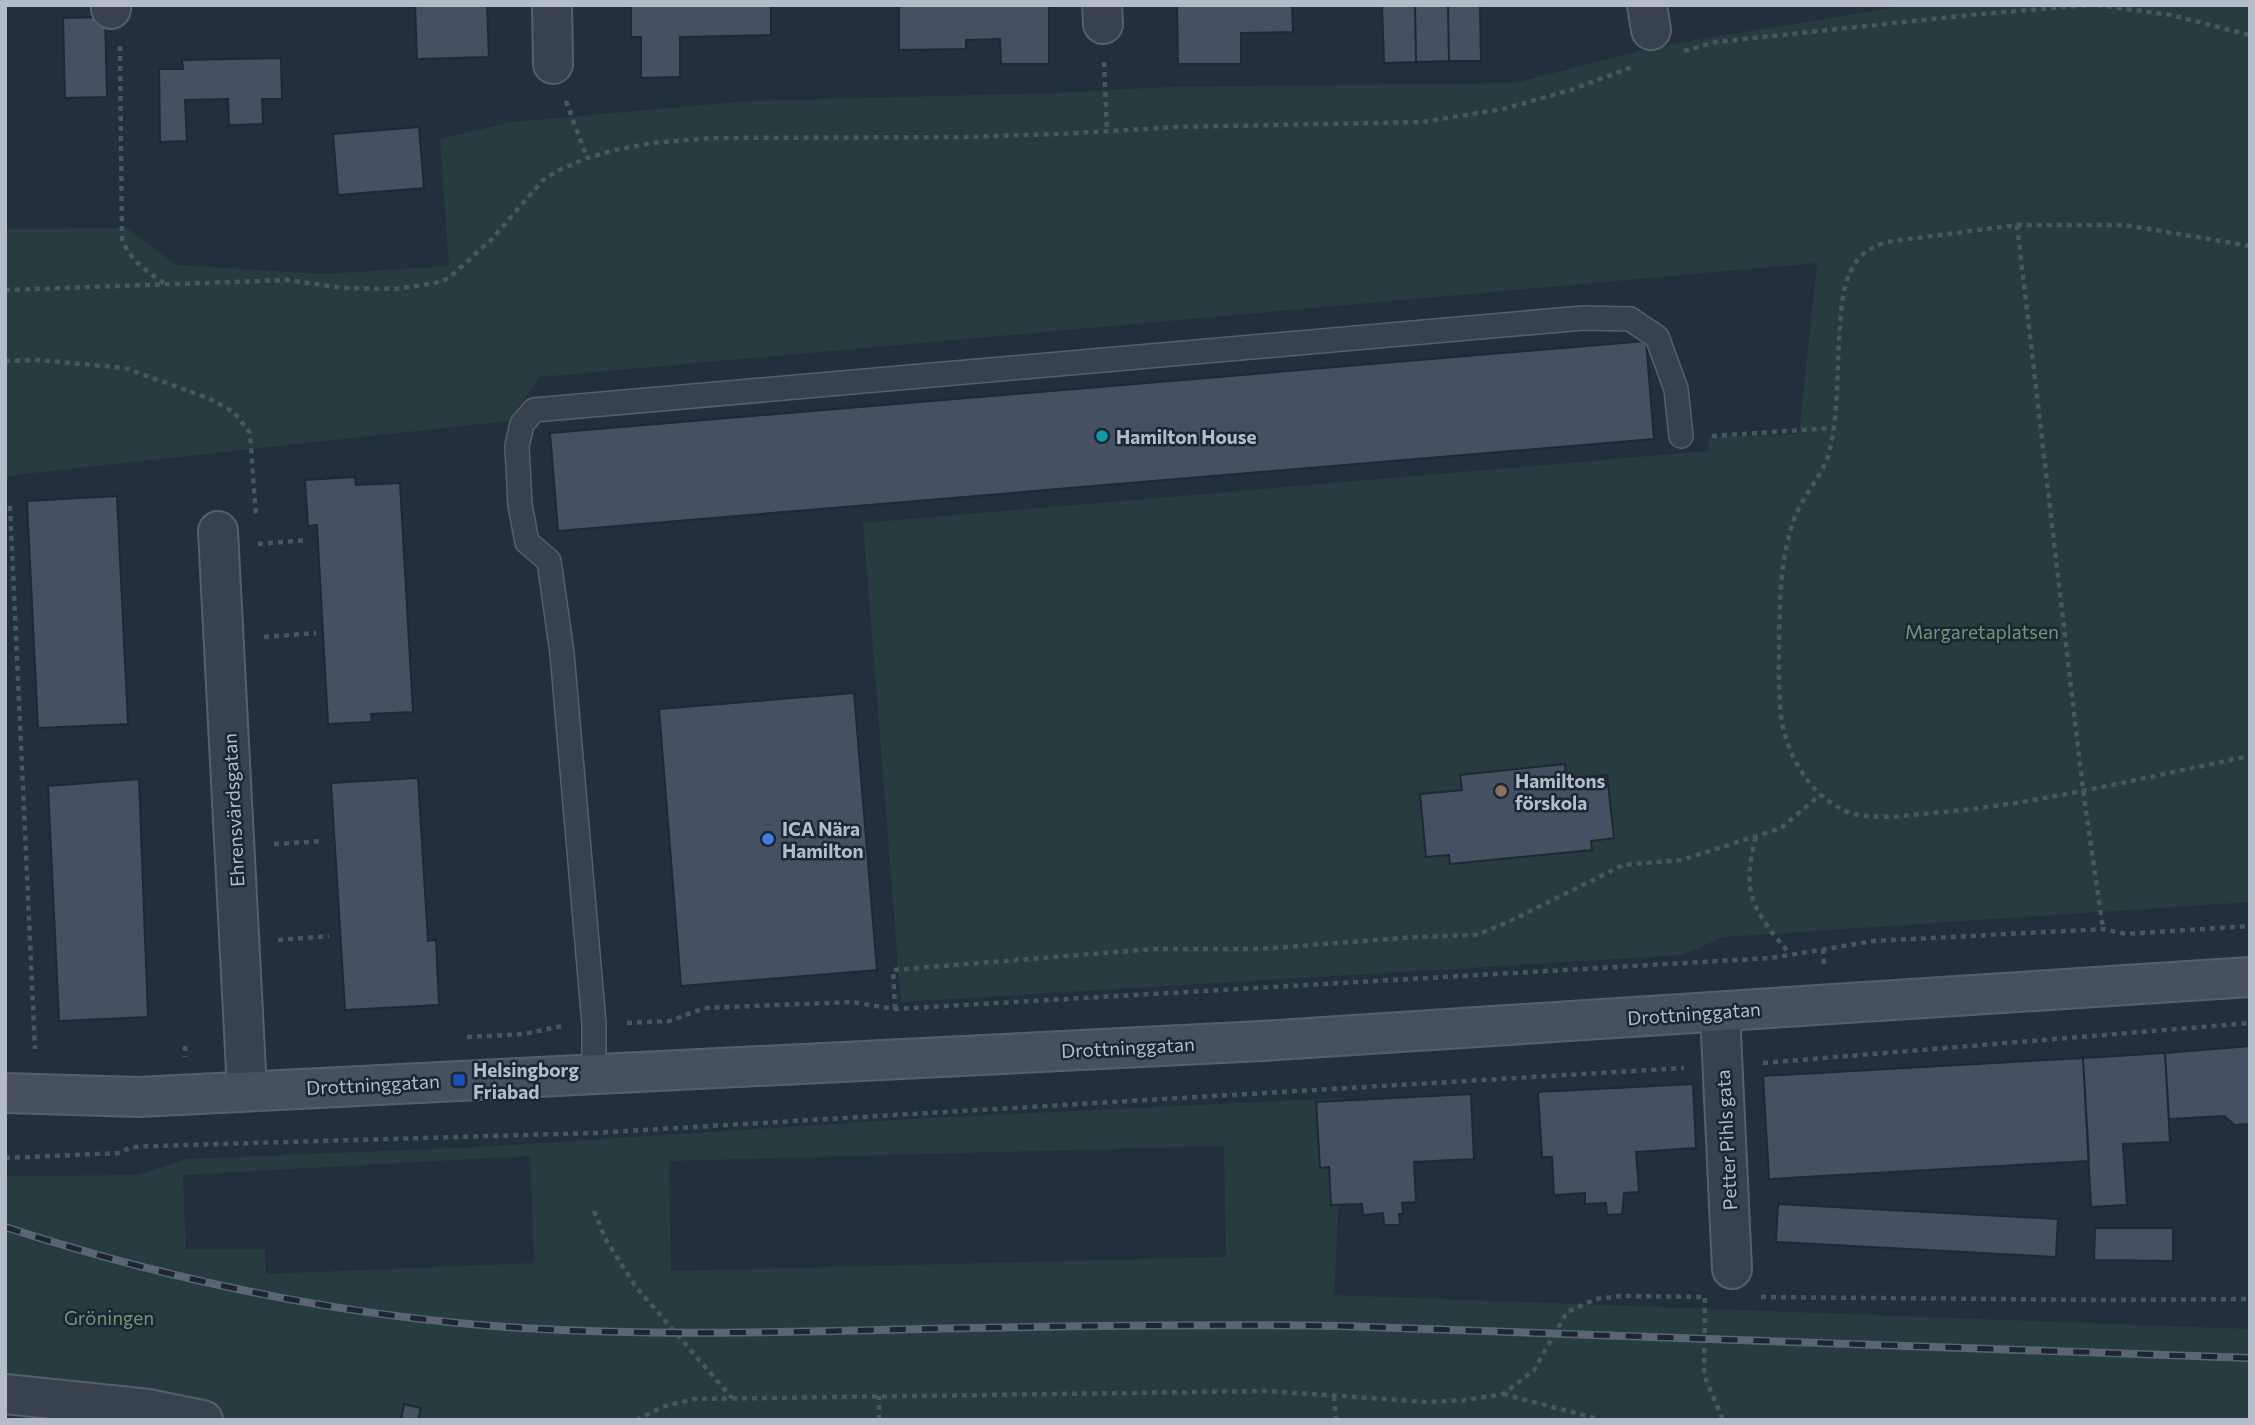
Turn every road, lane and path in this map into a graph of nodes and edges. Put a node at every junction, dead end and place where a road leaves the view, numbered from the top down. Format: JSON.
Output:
{"nodes":[{"id":1,"x":552,"y":5,"type":"edge"},
{"id":2,"x":2088,"y":5,"type":"edge"},
{"id":3,"x":2097,"y":5,"type":"edge"},
{"id":4,"x":2061,"y":6,"type":"edge"},
{"id":5,"x":111,"y":7,"type":"edge"},
{"id":6,"x":1103,"y":15,"type":"edge"},
{"id":7,"x":2250,"y":34,"type":"edge"},
{"id":8,"x":1655,"y":38,"type":"edge"},
{"id":9,"x":553,"y":65,"type":"dead end"},
{"id":10,"x":575,"y":126,"type":"dead end"},
{"id":11,"x":1107,"y":131,"type":"junction"},
{"id":12,"x":587,"y":158,"type":"junction"},
{"id":13,"x":2017,"y":225,"type":"junction"},
{"id":14,"x":2250,"y":246,"type":"edge"},
{"id":15,"x":167,"y":285,"type":"junction"},
{"id":16,"x":5,"y":290,"type":"edge"},
{"id":17,"x":5,"y":362,"type":"edge"},
{"id":18,"x":1834,"y":428,"type":"junction"},
{"id":19,"x":1681,"y":436,"type":"joint"},
{"id":20,"x":254,"y":471,"type":"dead end"},
{"id":21,"x":10,"y":506,"type":"dead end"},
{"id":22,"x":218,"y":531,"type":"dead end"},
{"id":23,"x":308,"y":540,"type":"dead end"},
{"id":24,"x":257,"y":544,"type":"dead end"},
{"id":25,"x":316,"y":633,"type":"dead end"},
{"id":26,"x":257,"y":637,"type":"dead end"},
{"id":27,"x":2250,"y":756,"type":"edge"},
{"id":28,"x":2083,"y":790,"type":"junction"},
{"id":29,"x":1820,"y":795,"type":"junction"},
{"id":30,"x":1757,"y":836,"type":"junction"},
{"id":31,"x":324,"y":841,"type":"dead end"},
{"id":32,"x":270,"y":845,"type":"dead end"},
{"id":33,"x":2250,"y":926,"type":"edge"},
{"id":34,"x":2103,"y":929,"type":"junction"},
{"id":35,"x":329,"y":936,"type":"dead end"},
{"id":36,"x":276,"y":940,"type":"dead end"},
{"id":37,"x":1791,"y":955,"type":"junction"},
{"id":38,"x":2250,"y":977,"type":"edge"},
{"id":39,"x":895,"y":1009,"type":"junction"},
{"id":40,"x":1720,"y":1012,"type":"junction"},
{"id":41,"x":2250,"y":1023,"type":"edge"},
{"id":42,"x":594,"y":1024,"type":"junction"},
{"id":43,"x":465,"y":1037,"type":"dead end"},
{"id":44,"x":35,"y":1049,"type":"dead end"},
{"id":45,"x":1723,"y":1065,"type":"junction"},
{"id":46,"x":594,"y":1073,"type":"junction"},
{"id":47,"x":247,"y":1090,"type":"junction"},
{"id":48,"x":5,"y":1093,"type":"edge"},
{"id":49,"x":5,"y":1158,"type":"edge"},
{"id":50,"x":594,"y":1212,"type":"dead end"},
{"id":51,"x":1733,"y":1288,"type":"junction"},
{"id":52,"x":1705,"y":1297,"type":"junction"},
{"id":53,"x":2250,"y":1299,"type":"edge"},
{"id":54,"x":5,"y":1394,"type":"edge"},
{"id":55,"x":1503,"y":1394,"type":"junction"},
{"id":56,"x":879,"y":1396,"type":"junction"},
{"id":57,"x":1334,"y":1396,"type":"junction"},
{"id":58,"x":733,"y":1398,"type":"junction"},
{"id":59,"x":204,"y":1420,"type":"edge"},
{"id":60,"x":636,"y":1420,"type":"edge"},
{"id":61,"x":879,"y":1420,"type":"edge"},
{"id":62,"x":1336,"y":1420,"type":"edge"},
{"id":63,"x":1602,"y":1420,"type":"edge"},
{"id":64,"x":1723,"y":1420,"type":"edge"}],
"edges":[{"from":1,"to":9,"type":"street"},
{"from":2,"to":4,"type":"path"},
{"from":3,"to":7,"type":"path"},
{"from":4,"to":8,"type":"path"},
{"from":5,"to":15,"type":"path"},
{"from":6,"to":11,"type":"path"},
{"from":8,"to":11,"type":"path"},
{"from":10,"to":12,"type":"path"},
{"from":11,"to":12,"type":"path"},
{"from":12,"to":15,"type":"path"},
{"from":13,"to":14,"type":"path"},
{"from":13,"to":18,"type":"path"},
{"from":13,"to":28,"type":"path"},
{"from":15,"to":16,"type":"path"},
{"from":17,"to":20,"type":"path"},
{"from":18,"to":19,"type":"path"},
{"from":18,"to":29,"type":"path"},
{"from":19,"to":42,"type":"lane"},
{"from":21,"to":44,"type":"path"},
{"from":22,"to":47,"type":"street","name":"Ehrensvärdsgatan"},
{"from":23,"to":24,"type":"path"},
{"from":25,"to":26,"type":"path"},
{"from":27,"to":28,"type":"path"},
{"from":28,"to":29,"type":"path"},
{"from":28,"to":34,"type":"path"},
{"from":29,"to":30,"type":"path"},
{"from":30,"to":37,"type":"path"},
{"from":30,"to":39,"type":"path"},
{"from":31,"to":32,"type":"path"},
{"from":33,"to":34,"type":"path"},
{"from":34,"to":37,"type":"path"},
{"from":35,"to":36,"type":"path"},
{"from":37,"to":39,"type":"path"},
{"from":38,"to":40,"type":"street","name":"Drottninggatan"},
{"from":39,"to":42,"type":"path"},
{"from":40,"to":45,"type":"street","name":"Petter Pihls gata"},
{"from":40,"to":46,"type":"street","name":"Drottninggatan"},
{"from":41,"to":45,"type":"path"},
{"from":42,"to":43,"type":"path"},
{"from":42,"to":46,"type":"lane"},
{"from":45,"to":49,"type":"path"},
{"from":45,"to":51,"type":"street","name":"Petter Pihls gata"},
{"from":46,"to":47,"type":"street","name":"Drottninggatan"},
{"from":47,"to":48,"type":"street","name":"Drottninggatan"},
{"from":50,"to":58,"type":"path"},
{"from":51,"to":52,"type":"path"},
{"from":51,"to":53,"type":"path"},
{"from":52,"to":55,"type":"path"},
{"from":52,"to":64,"type":"path"},
{"from":54,"to":59,"type":"street"},
{"from":55,"to":57,"type":"path"},
{"from":55,"to":63,"type":"path"},
{"from":56,"to":57,"type":"path"},
{"from":56,"to":58,"type":"path"},
{"from":56,"to":61,"type":"path"},
{"from":57,"to":62,"type":"path"},
{"from":58,"to":60,"type":"path"}]}
